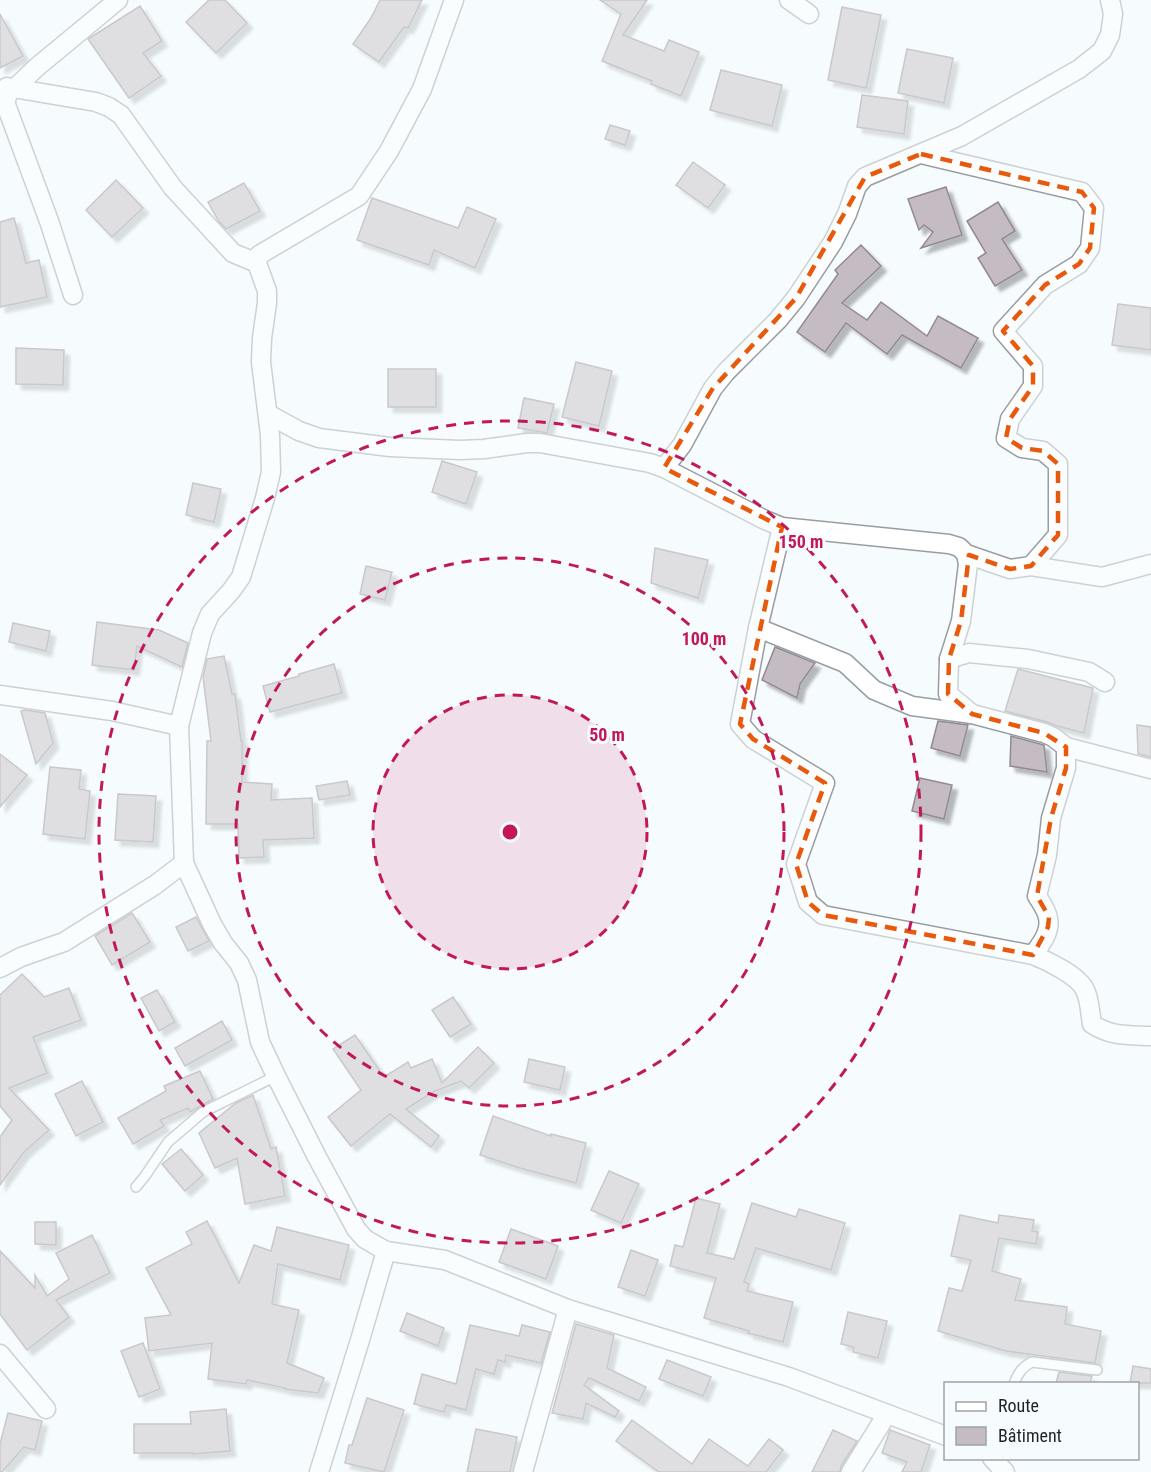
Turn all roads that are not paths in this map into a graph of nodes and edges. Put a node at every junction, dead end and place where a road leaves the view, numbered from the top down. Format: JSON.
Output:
{"nodes":[{"id":1,"x":118,"y":0,"type":"edge"},
{"id":2,"x":454,"y":0,"type":"edge"},
{"id":3,"x":789,"y":0,"type":"edge"},
{"id":4,"x":1110,"y":0,"type":"edge"},
{"id":5,"x":809,"y":14,"type":"dead end"},
{"id":6,"x":8,"y":87,"type":"edge"},
{"id":7,"x":921,"y":154,"type":"junction"},
{"id":8,"x":257,"y":263,"type":"junction"},
{"id":9,"x":73,"y":296,"type":"dead end"},
{"id":10,"x":268,"y":414,"type":"junction"},
{"id":11,"x":664,"y":468,"type":"junction"},
{"id":12,"x":782,"y":527,"type":"junction"},
{"id":13,"x":966,"y":554,"type":"junction"},
{"id":14,"x":1151,"y":564,"type":"edge"},
{"id":15,"x":1031,"y":566,"type":"junction"},
{"id":16,"x":758,"y":628,"type":"junction"},
{"id":17,"x":949,"y":659,"type":"junction"},
{"id":18,"x":1105,"y":682,"type":"dead end"},
{"id":19,"x":0,"y":695,"type":"edge"},
{"id":20,"x":972,"y":714,"type":"junction"},
{"id":21,"x":179,"y":726,"type":"junction"},
{"id":22,"x":1066,"y":747,"type":"junction"},
{"id":23,"x":1151,"y":769,"type":"edge"},
{"id":24,"x":184,"y":863,"type":"junction"},
{"id":25,"x":1033,"y":954,"type":"junction"},
{"id":26,"x":0,"y":968,"type":"edge"},
{"id":27,"x":1151,"y":1036,"type":"edge"},
{"id":28,"x":276,"y":1076,"type":"junction"},
{"id":29,"x":136,"y":1186,"type":"dead end"},
{"id":30,"x":386,"y":1251,"type":"junction"},
{"id":31,"x":568,"y":1309,"type":"junction"},
{"id":32,"x":0,"y":1354,"type":"edge"},
{"id":33,"x":1097,"y":1370,"type":"dead end"},
{"id":34,"x":1014,"y":1382,"type":"edge"},
{"id":35,"x":46,"y":1409,"type":"dead end"},
{"id":36,"x":887,"y":1414,"type":"junction"},
{"id":37,"x":944,"y":1436,"type":"edge"},
{"id":38,"x":994,"y":1460,"type":"edge"},
{"id":39,"x":320,"y":1472,"type":"edge"},
{"id":40,"x":523,"y":1472,"type":"edge"},
{"id":41,"x":851,"y":1472,"type":"edge"},
{"id":42,"x":1005,"y":1472,"type":"edge"}],
"edges":[{"from":1,"to":6,"type":"street"},
{"from":2,"to":8,"type":"street"},
{"from":3,"to":5,"type":"street"},
{"from":4,"to":7,"type":"street"},
{"from":6,"to":8,"type":"street"},
{"from":6,"to":9,"type":"street"},
{"from":7,"to":11,"type":"street"},
{"from":7,"to":15,"type":"street"},
{"from":8,"to":10,"type":"street"},
{"from":10,"to":11,"type":"street"},
{"from":10,"to":21,"type":"street"},
{"from":11,"to":12,"type":"street"},
{"from":12,"to":13,"type":"street"},
{"from":12,"to":16,"type":"street"},
{"from":13,"to":15,"type":"street"},
{"from":13,"to":17,"type":"street"},
{"from":14,"to":15,"type":"street"},
{"from":16,"to":20,"type":"street"},
{"from":16,"to":25,"type":"street"},
{"from":17,"to":18,"type":"street"},
{"from":17,"to":20,"type":"street"},
{"from":19,"to":21,"type":"street"},
{"from":20,"to":22,"type":"street"},
{"from":21,"to":24,"type":"street"},
{"from":22,"to":23,"type":"street"},
{"from":22,"to":25,"type":"street"},
{"from":24,"to":26,"type":"street"},
{"from":24,"to":28,"type":"street"},
{"from":25,"to":27,"type":"street"},
{"from":28,"to":29,"type":"lane"},
{"from":28,"to":30,"type":"street"},
{"from":30,"to":31,"type":"street"},
{"from":30,"to":39,"type":"street"},
{"from":31,"to":36,"type":"street"},
{"from":31,"to":40,"type":"street"},
{"from":32,"to":35,"type":"street"},
{"from":33,"to":34,"type":"lane"},
{"from":36,"to":37,"type":"street"},
{"from":36,"to":41,"type":"street"},
{"from":38,"to":42,"type":"street"}]}
